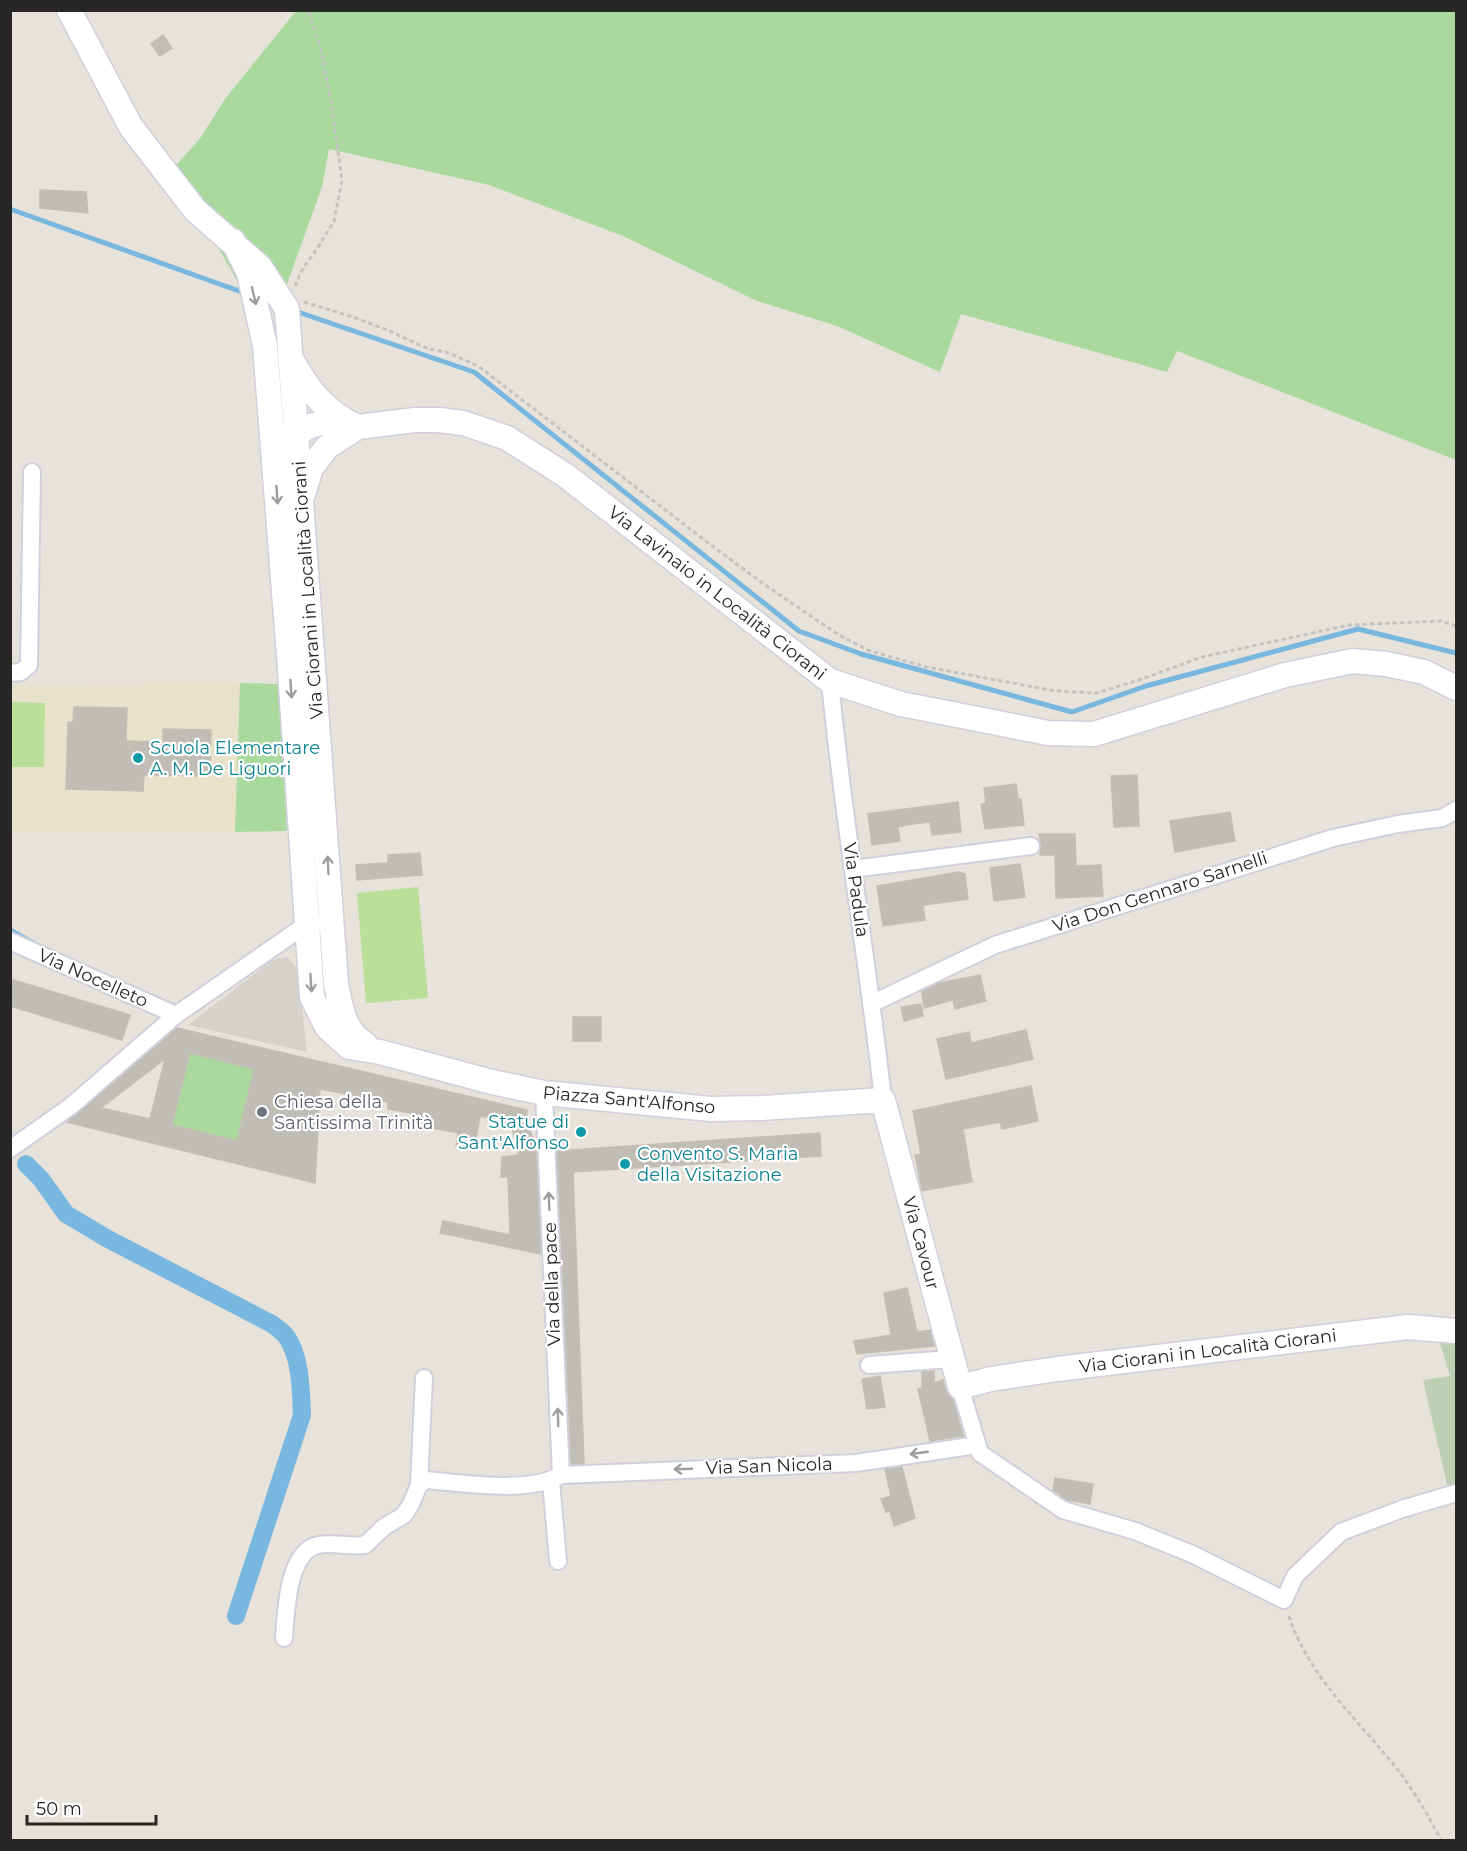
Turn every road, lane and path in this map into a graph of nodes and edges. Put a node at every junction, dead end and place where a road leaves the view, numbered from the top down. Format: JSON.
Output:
{"nodes":[{"id":1,"x":69,"y":10,"type":"edge"},
{"id":2,"x":308,"y":10,"type":"edge"},
{"id":3,"x":233,"y":241,"type":"junction"},
{"id":4,"x":279,"y":297,"type":"junction"},
{"id":5,"x":290,"y":358,"type":"junction"},
{"id":6,"x":351,"y":428,"type":"junction"},
{"id":7,"x":296,"y":434,"type":"junction"},
{"id":8,"x":272,"y":437,"type":"junction"},
{"id":9,"x":32,"y":472,"type":"dead end"},
{"id":10,"x":301,"y":500,"type":"junction"},
{"id":11,"x":1456,"y":626,"type":"edge"},
{"id":12,"x":10,"y":673,"type":"edge"},
{"id":13,"x":830,"y":681,"type":"junction"},
{"id":14,"x":1456,"y":688,"type":"edge"},
{"id":15,"x":1456,"y":810,"type":"edge"},
{"id":16,"x":1030,"y":846,"type":"dead end"},
{"id":17,"x":853,"y":869,"type":"junction"},
{"id":18,"x":331,"y":923,"type":"junction"},
{"id":19,"x":307,"y":924,"type":"junction"},
{"id":20,"x":10,"y":941,"type":"edge"},
{"id":21,"x":873,"y":1003,"type":"junction"},
{"id":22,"x":176,"y":1015,"type":"junction"},
{"id":23,"x":380,"y":1052,"type":"junction"},
{"id":24,"x":544,"y":1093,"type":"junction"},
{"id":25,"x":883,"y":1100,"type":"junction"},
{"id":26,"x":10,"y":1149,"type":"edge"},
{"id":27,"x":1456,"y":1331,"type":"edge"},
{"id":28,"x":951,"y":1359,"type":"junction"},
{"id":29,"x":869,"y":1365,"type":"dead end"},
{"id":30,"x":424,"y":1378,"type":"dead end"},
{"id":31,"x":960,"y":1387,"type":"junction"},
{"id":32,"x":977,"y":1445,"type":"junction"},
{"id":33,"x":556,"y":1478,"type":"junction"},
{"id":34,"x":419,"y":1485,"type":"junction"},
{"id":35,"x":1456,"y":1493,"type":"edge"},
{"id":36,"x":558,"y":1561,"type":"dead end"},
{"id":37,"x":1284,"y":1600,"type":"junction"},
{"id":38,"x":284,"y":1638,"type":"dead end"},
{"id":39,"x":1441,"y":1840,"type":"edge"}],
"edges":[{"from":1,"to":3,"type":"street","name":"Via Ciorani in Località Ciorani"},
{"from":2,"to":4,"type":"path"},
{"from":3,"to":4,"type":"street","name":"Via Ciorani in Località Ciorani"},
{"from":3,"to":8,"type":"street","name":"Via Ciorani in Località Ciorani","one_way":true},
{"from":4,"to":5,"type":"street","name":"Via Ciorani in Località Ciorani"},
{"from":4,"to":11,"type":"path"},
{"from":5,"to":6,"type":"street"},
{"from":5,"to":7,"type":"street","name":"Via Ciorani in Località Ciorani"},
{"from":6,"to":7,"type":"street","name":"Via Lavinaio in Località Ciorani"},
{"from":6,"to":10,"type":"street"},
{"from":6,"to":13,"type":"street","name":"Via Lavinaio in Località Ciorani"},
{"from":7,"to":8,"type":"street","name":"Via Lavinaio in Località Ciorani"},
{"from":7,"to":10,"type":"street","name":"Via Ciorani in Località Ciorani"},
{"from":8,"to":19,"type":"street","name":"Via Ciorani in Località Ciorani","one_way":true},
{"from":9,"to":12,"type":"street"},
{"from":18,"to":10,"type":"street","name":"Via Ciorani in Località Ciorani","one_way":true},
{"from":13,"to":14,"type":"street","name":"Via Lavinaio in Località Ciorani"},
{"from":13,"to":17,"type":"street","name":"Via Padula"},
{"from":15,"to":21,"type":"street","name":"Via Don Gennaro Sarnelli"},
{"from":16,"to":17,"type":"street"},
{"from":17,"to":21,"type":"street","name":"Via Padula"},
{"from":18,"to":19,"type":"street"},
{"from":18,"to":23,"type":"street","name":"Via Ciorani in Località Ciorani"},
{"from":19,"to":22,"type":"street"},
{"from":19,"to":23,"type":"street","name":"Via Ciorani in Località Ciorani","one_way":true},
{"from":20,"to":22,"type":"street","name":"Via Nocelleto"},
{"from":21,"to":25,"type":"street","name":"Via Padula"},
{"from":22,"to":26,"type":"street"},
{"from":23,"to":24,"type":"street","name":"Piazza Sant'Alfonso"},
{"from":24,"to":25,"type":"street","name":"Piazza Sant'Alfonso"},
{"from":33,"to":24,"type":"street","name":"Via della pace","one_way":true},
{"from":25,"to":28,"type":"street","name":"Via Cavour"},
{"from":27,"to":31,"type":"street","name":"Via Ciorani in Località Ciorani"},
{"from":28,"to":29,"type":"street"},
{"from":28,"to":31,"type":"street","name":"Via Cavour"},
{"from":30,"to":34,"type":"street"},
{"from":31,"to":32,"type":"street"},
{"from":32,"to":33,"type":"street","name":"Via San Nicola","one_way":true},
{"from":32,"to":37,"type":"street"},
{"from":33,"to":34,"type":"street","name":"Via San Nicola"},
{"from":33,"to":36,"type":"street","name":"Via della pace"},
{"from":34,"to":38,"type":"street"},
{"from":35,"to":37,"type":"street"},
{"from":37,"to":39,"type":"path"}]}
